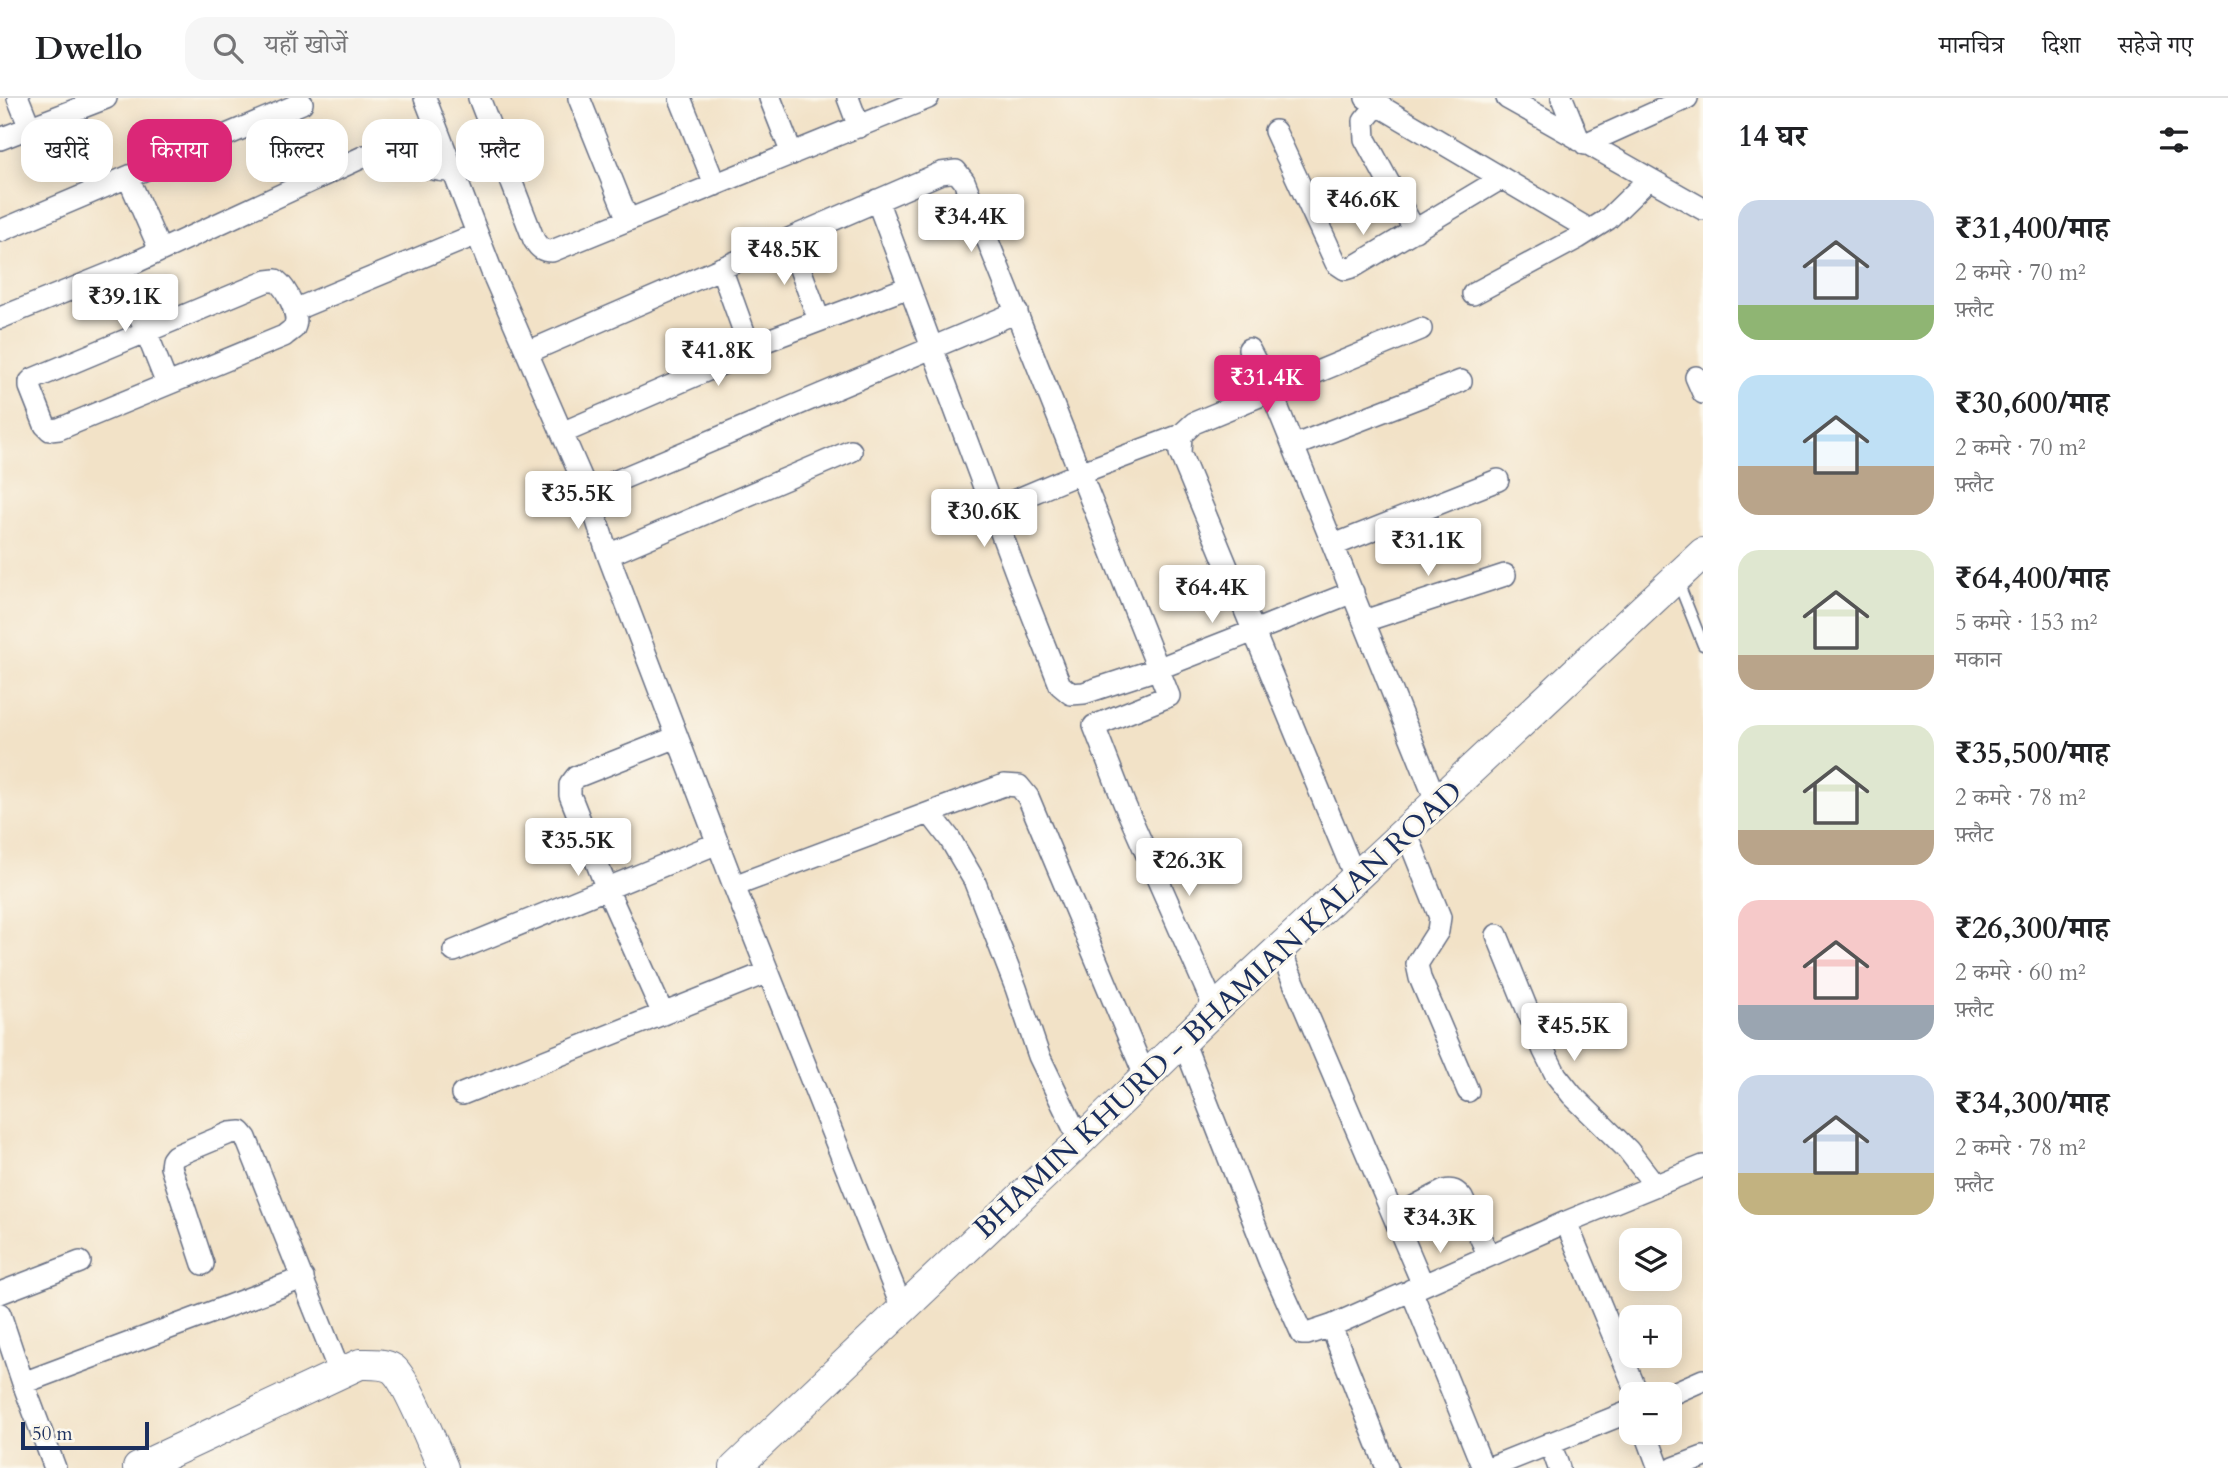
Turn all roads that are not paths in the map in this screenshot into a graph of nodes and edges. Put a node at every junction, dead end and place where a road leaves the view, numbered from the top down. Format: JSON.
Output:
{"nodes":[{"id":1,"x":18,"y":98,"type":"edge"},
{"id":2,"x":106,"y":98,"type":"edge"},
{"id":3,"x":425,"y":98,"type":"edge"},
{"id":4,"x":478,"y":98,"type":"edge"},
{"id":5,"x":579,"y":98,"type":"edge"},
{"id":6,"x":680,"y":98,"type":"edge"},
{"id":7,"x":770,"y":98,"type":"edge"},
{"id":8,"x":848,"y":98,"type":"edge"},
{"id":9,"x":928,"y":98,"type":"edge"},
{"id":10,"x":1507,"y":98,"type":"edge"},
{"id":11,"x":1562,"y":98,"type":"edge"},
{"id":12,"x":1687,"y":98,"type":"edge"},
{"id":13,"x":1372,"y":101,"type":"edge"},
{"id":14,"x":302,"y":103,"type":"dead end"},
{"id":15,"x":26,"y":119,"type":"edge"},
{"id":16,"x":53,"y":119,"type":"edge"},
{"id":17,"x":859,"y":127,"type":"junction"},
{"id":18,"x":21,"y":131,"type":"edge"},
{"id":19,"x":1275,"y":131,"type":"dead end"},
{"id":20,"x":232,"y":133,"type":"edge"},
{"id":21,"x":0,"y":139,"type":"edge"},
{"id":22,"x":1582,"y":142,"type":"junction"},
{"id":23,"x":792,"y":154,"type":"junction"},
{"id":24,"x":452,"y":172,"type":"junction"},
{"id":25,"x":127,"y":177,"type":"edge"},
{"id":26,"x":1502,"y":178,"type":"junction"},
{"id":27,"x":1649,"y":179,"type":"junction"},
{"id":28,"x":130,"y":182,"type":"edge"},
{"id":29,"x":715,"y":185,"type":"junction"},
{"id":30,"x":877,"y":200,"type":"junction"},
{"id":31,"x":1703,"y":209,"type":"edge"},
{"id":32,"x":628,"y":220,"type":"junction"},
{"id":33,"x":1590,"y":230,"type":"junction"},
{"id":34,"x":0,"y":231,"type":"edge"},
{"id":35,"x":1415,"y":231,"type":"junction"},
{"id":36,"x":477,"y":234,"type":"junction"},
{"id":37,"x":789,"y":239,"type":"junction"},
{"id":38,"x":160,"y":250,"type":"junction"},
{"id":39,"x":121,"y":268,"type":"junction"},
{"id":40,"x":721,"y":268,"type":"junction"},
{"id":41,"x":909,"y":287,"type":"junction"},
{"id":42,"x":1473,"y":294,"type":"dead end"},
{"id":43,"x":294,"y":310,"type":"junction"},
{"id":44,"x":1017,"y":312,"type":"junction"},
{"id":45,"x":0,"y":318,"type":"edge"},
{"id":46,"x":819,"y":320,"type":"junction"},
{"id":47,"x":1421,"y":329,"type":"dead end"},
{"id":48,"x":146,"y":331,"type":"junction"},
{"id":49,"x":931,"y":347,"type":"junction"},
{"id":50,"x":747,"y":348,"type":"junction"},
{"id":51,"x":1249,"y":349,"type":"dead end"},
{"id":52,"x":528,"y":352,"type":"junction"},
{"id":53,"x":1461,"y":381,"type":"dead end"},
{"id":54,"x":167,"y":384,"type":"junction"},
{"id":55,"x":1271,"y":391,"type":"junction"},
{"id":56,"x":562,"y":433,"type":"junction"},
{"id":57,"x":1181,"y":435,"type":"junction"},
{"id":58,"x":1293,"y":446,"type":"junction"},
{"id":59,"x":851,"y":451,"type":"dead end"},
{"id":60,"x":1080,"y":473,"type":"junction"},
{"id":61,"x":1498,"y":480,"type":"dead end"},
{"id":62,"x":588,"y":493,"type":"junction"},
{"id":63,"x":992,"y":510,"type":"junction"},
{"id":64,"x":1334,"y":545,"type":"junction"},
{"id":65,"x":1703,"y":553,"type":"edge"},
{"id":66,"x":608,"y":555,"type":"junction"},
{"id":67,"x":1504,"y":575,"type":"dead end"},
{"id":68,"x":1676,"y":578,"type":"junction"},
{"id":69,"x":1353,"y":592,"type":"junction"},
{"id":70,"x":1364,"y":621,"type":"junction"},
{"id":71,"x":1253,"y":631,"type":"junction"},
{"id":72,"x":1703,"y":645,"type":"edge"},
{"id":73,"x":1157,"y":669,"type":"junction"},
{"id":74,"x":677,"y":737,"type":"junction"},
{"id":75,"x":1437,"y":803,"type":"junction"},
{"id":76,"x":930,"y":814,"type":"junction"},
{"id":77,"x":1406,"y":832,"type":"junction"},
{"id":78,"x":718,"y":844,"type":"junction"},
{"id":79,"x":1356,"y":879,"type":"junction"},
{"id":80,"x":734,"y":886,"type":"junction"},
{"id":81,"x":607,"y":889,"type":"junction"},
{"id":82,"x":1497,"y":935,"type":"dead end"},
{"id":83,"x":1280,"y":950,"type":"junction"},
{"id":84,"x":454,"y":951,"type":"dead end"},
{"id":85,"x":768,"y":972,"type":"junction"},
{"id":86,"x":1214,"y":1009,"type":"junction"},
{"id":87,"x":663,"y":1014,"type":"junction"},
{"id":88,"x":1183,"y":1041,"type":"junction"},
{"id":89,"x":1145,"y":1076,"type":"junction"},
{"id":90,"x":1468,"y":1091,"type":"dead end"},
{"id":91,"x":462,"y":1094,"type":"dead end"},
{"id":92,"x":1080,"y":1141,"type":"junction"},
{"id":93,"x":1703,"y":1166,"type":"edge"},
{"id":94,"x":1655,"y":1185,"type":"junction"},
{"id":95,"x":1394,"y":1217,"type":"junction"},
{"id":96,"x":1566,"y":1222,"type":"junction"},
{"id":97,"x":1489,"y":1256,"type":"junction"},
{"id":98,"x":80,"y":1262,"type":"dead end"},
{"id":99,"x":203,"y":1264,"type":"dead end"},
{"id":100,"x":303,"y":1278,"type":"junction"},
{"id":101,"x":1417,"y":1288,"type":"junction"},
{"id":102,"x":0,"y":1293,"type":"edge"},
{"id":103,"x":902,"y":1308,"type":"junction"},
{"id":104,"x":0,"y":1314,"type":"edge"},
{"id":105,"x":1331,"y":1326,"type":"junction"},
{"id":106,"x":340,"y":1373,"type":"junction"},
{"id":107,"x":1703,"y":1380,"type":"edge"},
{"id":108,"x":1633,"y":1382,"type":"edge"},
{"id":109,"x":23,"y":1383,"type":"junction"},
{"id":110,"x":1682,"y":1389,"type":"edge"},
{"id":111,"x":1619,"y":1415,"type":"edge"},
{"id":112,"x":1550,"y":1443,"type":"junction"},
{"id":113,"x":1651,"y":1445,"type":"edge"},
{"id":114,"x":1703,"y":1457,"type":"edge"},
{"id":115,"x":55,"y":1468,"type":"edge"},
{"id":116,"x":140,"y":1468,"type":"edge"},
{"id":117,"x":443,"y":1468,"type":"edge"},
{"id":118,"x":735,"y":1468,"type":"edge"},
{"id":119,"x":1387,"y":1468,"type":"edge"},
{"id":120,"x":1483,"y":1468,"type":"edge"},
{"id":121,"x":1489,"y":1468,"type":"edge"},
{"id":122,"x":1559,"y":1468,"type":"edge"},
{"id":123,"x":1660,"y":1468,"type":"edge"},
{"id":124,"x":1674,"y":1468,"type":"edge"}],
"edges":[{"from":1,"to":15,"type":"street"},
{"from":2,"to":16,"type":"street"},
{"from":3,"to":24,"type":"street"},
{"from":4,"to":32,"type":"street"},
{"from":5,"to":32,"type":"street"},
{"from":6,"to":29,"type":"street"},
{"from":7,"to":23,"type":"street"},
{"from":8,"to":17,"type":"street"},
{"from":9,"to":17,"type":"street"},
{"from":10,"to":22,"type":"street"},
{"from":11,"to":22,"type":"street"},
{"from":12,"to":22,"type":"street"},
{"from":13,"to":26,"type":"street"},
{"from":13,"to":35,"type":"street"},
{"from":14,"to":20,"type":"street"},
{"from":17,"to":23,"type":"street"},
{"from":18,"to":21,"type":"street"},
{"from":19,"to":35,"type":"street"},
{"from":22,"to":27,"type":"street"},
{"from":23,"to":29,"type":"street"},
{"from":24,"to":36,"type":"street"},
{"from":24,"to":38,"type":"street"},
{"from":25,"to":34,"type":"street"},
{"from":26,"to":33,"type":"street"},
{"from":26,"to":35,"type":"street"},
{"from":27,"to":31,"type":"street"},
{"from":27,"to":33,"type":"street"},
{"from":28,"to":38,"type":"street"},
{"from":29,"to":32,"type":"street"},
{"from":30,"to":37,"type":"street"},
{"from":30,"to":41,"type":"street"},
{"from":30,"to":44,"type":"street"},
{"from":33,"to":42,"type":"street"},
{"from":36,"to":43,"type":"street"},
{"from":36,"to":52,"type":"street"},
{"from":37,"to":40,"type":"street"},
{"from":37,"to":46,"type":"street"},
{"from":38,"to":39,"type":"street"},
{"from":39,"to":45,"type":"street"},
{"from":39,"to":48,"type":"street"},
{"from":40,"to":50,"type":"street"},
{"from":40,"to":52,"type":"street"},
{"from":41,"to":46,"type":"street"},
{"from":41,"to":49,"type":"street"},
{"from":43,"to":48,"type":"street"},
{"from":43,"to":54,"type":"street"},
{"from":44,"to":49,"type":"street"},
{"from":44,"to":60,"type":"street"},
{"from":46,"to":50,"type":"street"},
{"from":47,"to":55,"type":"street"},
{"from":48,"to":54,"type":"street"},
{"from":48,"to":54,"type":"street"},
{"from":49,"to":62,"type":"street"},
{"from":49,"to":63,"type":"street"},
{"from":50,"to":56,"type":"street"},
{"from":51,"to":55,"type":"street"},
{"from":52,"to":56,"type":"street"},
{"from":53,"to":58,"type":"street"},
{"from":55,"to":57,"type":"street"},
{"from":55,"to":58,"type":"street"},
{"from":56,"to":62,"type":"street"},
{"from":57,"to":60,"type":"street"},
{"from":57,"to":71,"type":"street"},
{"from":58,"to":64,"type":"street"},
{"from":59,"to":66,"type":"street"},
{"from":60,"to":63,"type":"street"},
{"from":60,"to":73,"type":"street"},
{"from":61,"to":64,"type":"street"},
{"from":62,"to":66,"type":"street"},
{"from":63,"to":73,"type":"street"},
{"from":64,"to":69,"type":"street"},
{"from":65,"to":68,"type":"street","name":"BHAMIN KHURD - BHAMIAN KALAN ROAD"},
{"from":66,"to":74,"type":"street"},
{"from":67,"to":70,"type":"street"},
{"from":68,"to":72,"type":"lane"},
{"from":68,"to":75,"type":"street","name":"BHAMIN KHURD - BHAMIAN KALAN ROAD"},
{"from":69,"to":70,"type":"street"},
{"from":69,"to":71,"type":"street"},
{"from":70,"to":75,"type":"street"},
{"from":71,"to":73,"type":"street"},
{"from":71,"to":79,"type":"street"},
{"from":73,"to":86,"type":"street"},
{"from":74,"to":78,"type":"street"},
{"from":74,"to":81,"type":"street"},
{"from":75,"to":77,"type":"street","name":"BHAMIN KHURD - BHAMIAN KALAN ROAD"},
{"from":76,"to":80,"type":"street"},
{"from":76,"to":89,"type":"street"},
{"from":76,"to":92,"type":"street"},
{"from":77,"to":79,"type":"street","name":"BHAMIN KHURD - BHAMIAN KALAN ROAD"},
{"from":77,"to":90,"type":"street"},
{"from":78,"to":80,"type":"street"},
{"from":78,"to":81,"type":"street"},
{"from":79,"to":83,"type":"street","name":"BHAMIN KHURD - BHAMIAN KALAN ROAD"},
{"from":80,"to":85,"type":"street"},
{"from":81,"to":84,"type":"street"},
{"from":81,"to":87,"type":"street"},
{"from":82,"to":94,"type":"street"},
{"from":83,"to":86,"type":"street","name":"BHAMIN KHURD - BHAMIAN KALAN ROAD"},
{"from":83,"to":95,"type":"street"},
{"from":85,"to":87,"type":"street"},
{"from":85,"to":103,"type":"street"},
{"from":86,"to":88,"type":"street","name":"BHAMIN KHURD - BHAMIAN KALAN ROAD"},
{"from":87,"to":91,"type":"street"},
{"from":88,"to":89,"type":"street","name":"BHAMIN KHURD - BHAMIAN KALAN ROAD"},
{"from":88,"to":105,"type":"street"},
{"from":89,"to":92,"type":"street","name":"BHAMIN KHURD - BHAMIAN KALAN ROAD"},
{"from":92,"to":103,"type":"street","name":"BHAMIN KHURD - BHAMIAN KALAN ROAD"},
{"from":93,"to":94,"type":"street"},
{"from":94,"to":96,"type":"street"},
{"from":95,"to":97,"type":"street"},
{"from":95,"to":101,"type":"street"},
{"from":96,"to":97,"type":"street"},
{"from":96,"to":108,"type":"street"},
{"from":97,"to":101,"type":"street"},
{"from":98,"to":102,"type":"street"},
{"from":99,"to":100,"type":"street"},
{"from":100,"to":106,"type":"street"},
{"from":100,"to":109,"type":"street"},
{"from":101,"to":105,"type":"street"},
{"from":101,"to":120,"type":"street"},
{"from":103,"to":118,"type":"street","name":"BHAMIN KHURD - BHAMIAN KALAN ROAD"},
{"from":104,"to":109,"type":"street"},
{"from":105,"to":119,"type":"street"},
{"from":106,"to":116,"type":"street"},
{"from":106,"to":117,"type":"street"},
{"from":107,"to":110,"type":"street"},
{"from":109,"to":115,"type":"street"},
{"from":111,"to":112,"type":"street"},
{"from":112,"to":121,"type":"street"},
{"from":112,"to":122,"type":"street"},
{"from":113,"to":123,"type":"street"},
{"from":114,"to":124,"type":"street"}]}
